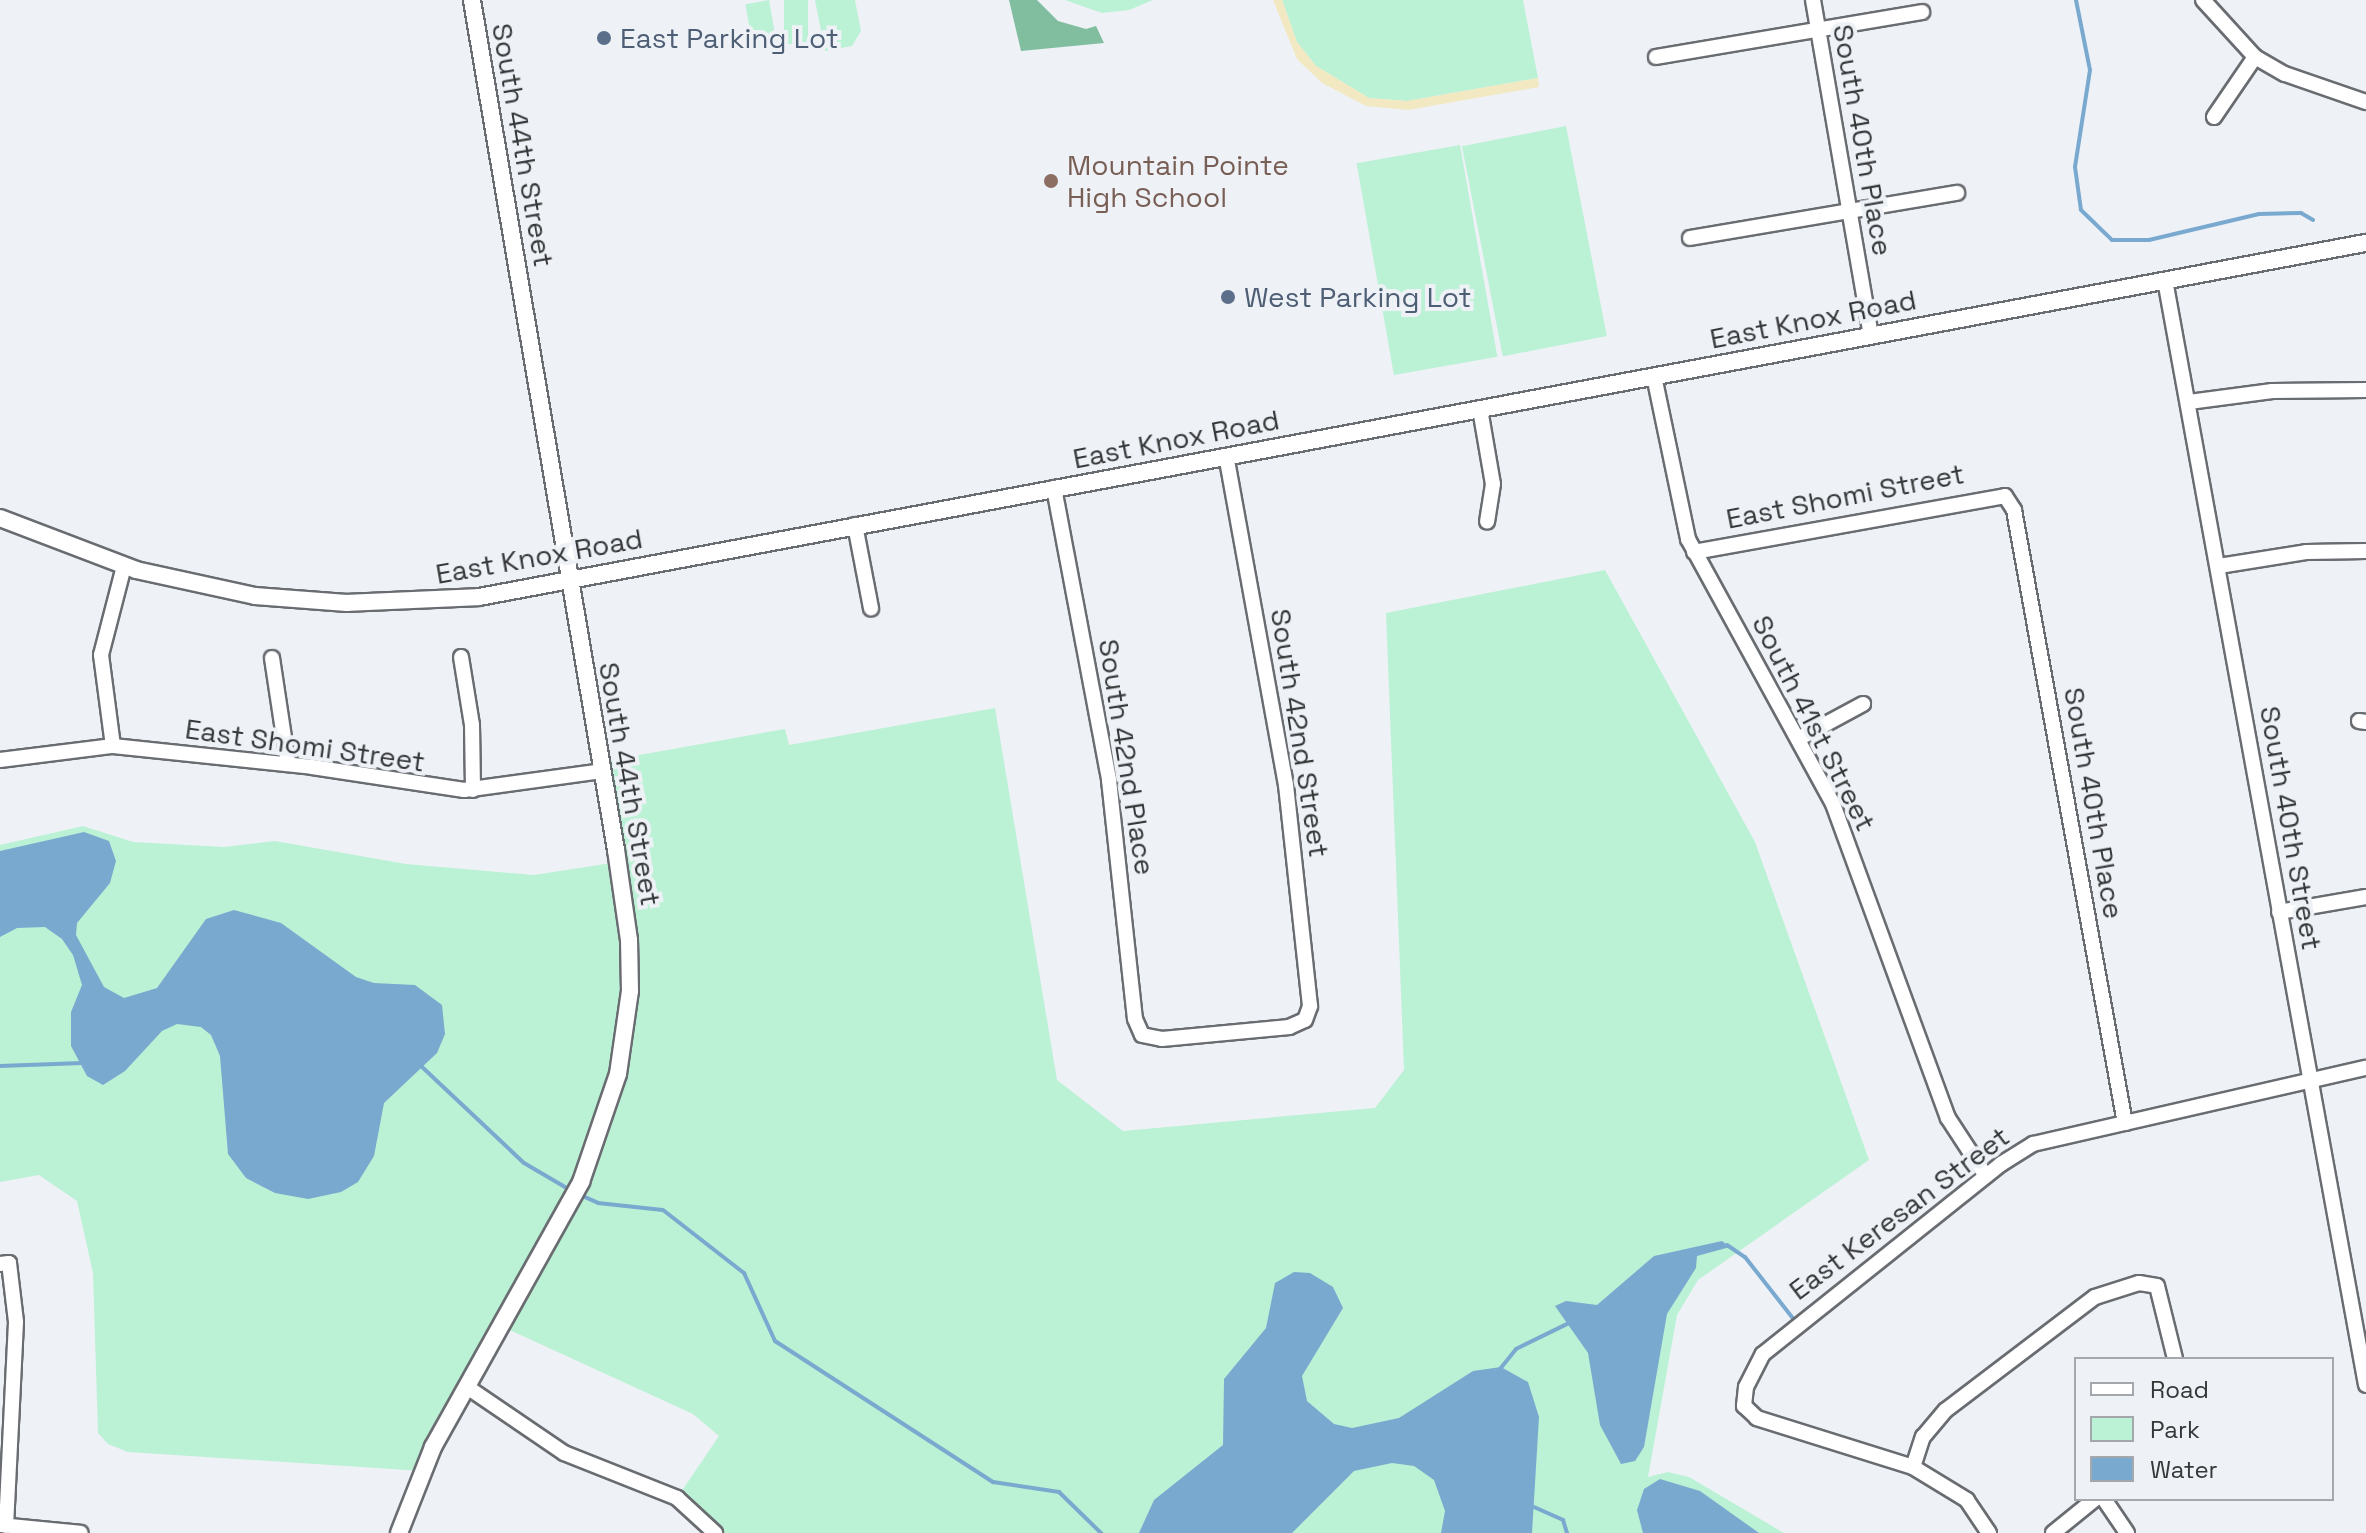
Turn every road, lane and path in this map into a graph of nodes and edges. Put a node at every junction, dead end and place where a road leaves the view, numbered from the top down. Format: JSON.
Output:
{"nodes":[{"id":1,"x":472,"y":0,"type":"edge"},
{"id":2,"x":1813,"y":0,"type":"edge"},
{"id":3,"x":2203,"y":0,"type":"edge"},
{"id":4,"x":1922,"y":12,"type":"dead end"},
{"id":5,"x":1818,"y":27,"type":"junction"},
{"id":6,"x":1656,"y":57,"type":"dead end"},
{"id":7,"x":2255,"y":57,"type":"junction"},
{"id":8,"x":2366,"y":102,"type":"edge"},
{"id":9,"x":2214,"y":117,"type":"dead end"},
{"id":10,"x":1957,"y":193,"type":"dead end"},
{"id":11,"x":1848,"y":212,"type":"junction"},
{"id":12,"x":1690,"y":238,"type":"dead end"},
{"id":13,"x":2366,"y":243,"type":"edge"},
{"id":14,"x":2165,"y":280,"type":"junction"},
{"id":15,"x":1871,"y":335,"type":"junction"},
{"id":16,"x":1654,"y":376,"type":"junction"},
{"id":17,"x":2366,"y":390,"type":"edge"},
{"id":18,"x":2189,"y":402,"type":"junction"},
{"id":19,"x":1480,"y":409,"type":"junction"},
{"id":20,"x":1226,"y":456,"type":"junction"},
{"id":21,"x":1054,"y":488,"type":"junction"},
{"id":22,"x":2005,"y":496,"type":"joint"},
{"id":23,"x":0,"y":518,"type":"edge"},
{"id":24,"x":1487,"y":522,"type":"dead end"},
{"id":25,"x":855,"y":525,"type":"junction"},
{"id":26,"x":2366,"y":551,"type":"edge"},
{"id":27,"x":1694,"y":552,"type":"junction"},
{"id":28,"x":124,"y":566,"type":"junction"},
{"id":29,"x":2219,"y":566,"type":"junction"},
{"id":30,"x":570,"y":580,"type":"junction"},
{"id":31,"x":871,"y":608,"type":"dead end"},
{"id":32,"x":461,"y":657,"type":"dead end"},
{"id":33,"x":272,"y":658,"type":"dead end"},
{"id":34,"x":1863,"y":704,"type":"dead end"},
{"id":35,"x":1798,"y":739,"type":"junction"},
{"id":36,"x":113,"y":746,"type":"junction"},
{"id":37,"x":0,"y":760,"type":"edge"},
{"id":38,"x":288,"y":764,"type":"junction"},
{"id":39,"x":602,"y":771,"type":"junction"},
{"id":40,"x":473,"y":790,"type":"junction"},
{"id":41,"x":2366,"y":897,"type":"edge"},
{"id":42,"x":2279,"y":912,"type":"junction"},
{"id":43,"x":1142,"y":1035,"type":"joint"},
{"id":44,"x":2366,"y":1068,"type":"edge"},
{"id":45,"x":2310,"y":1078,"type":"junction"},
{"id":46,"x":2125,"y":1123,"type":"junction"},
{"id":47,"x":1986,"y":1176,"type":"junction"},
{"id":48,"x":4,"y":1264,"type":"edge"},
{"id":49,"x":2175,"y":1357,"type":"edge"},
{"id":50,"x":2366,"y":1385,"type":"edge"},
{"id":51,"x":467,"y":1387,"type":"junction"},
{"id":52,"x":1913,"y":1467,"type":"junction"},
{"id":53,"x":2093,"y":1501,"type":"edge"},
{"id":54,"x":2105,"y":1501,"type":"edge"},
{"id":55,"x":3,"y":1526,"type":"edge"},
{"id":56,"x":81,"y":1533,"type":"edge"},
{"id":57,"x":399,"y":1533,"type":"edge"},
{"id":58,"x":715,"y":1533,"type":"edge"},
{"id":59,"x":1989,"y":1533,"type":"edge"},
{"id":60,"x":2053,"y":1533,"type":"edge"},
{"id":61,"x":2127,"y":1533,"type":"edge"}],
"edges":[{"from":1,"to":30,"type":"street","name":"South 44th Street"},
{"from":2,"to":5,"type":"street","name":"South 40th Place"},
{"from":3,"to":7,"type":"street"},
{"from":4,"to":5,"type":"street"},
{"from":5,"to":6,"type":"street"},
{"from":5,"to":11,"type":"street","name":"South 40th Place"},
{"from":7,"to":8,"type":"street"},
{"from":7,"to":9,"type":"street"},
{"from":10,"to":11,"type":"street"},
{"from":11,"to":12,"type":"street"},
{"from":11,"to":15,"type":"street","name":"South 40th Place"},
{"from":13,"to":14,"type":"street","name":"East Knox Road"},
{"from":14,"to":15,"type":"street","name":"East Knox Road"},
{"from":14,"to":18,"type":"street","name":"South 40th Street"},
{"from":15,"to":16,"type":"street","name":"East Knox Road"},
{"from":16,"to":19,"type":"street","name":"East Knox Road"},
{"from":16,"to":27,"type":"street","name":"South 41st Street"},
{"from":17,"to":18,"type":"street"},
{"from":18,"to":29,"type":"street","name":"South 40th Street"},
{"from":19,"to":20,"type":"street","name":"East Knox Road"},
{"from":19,"to":24,"type":"street"},
{"from":20,"to":21,"type":"street","name":"East Knox Road"},
{"from":20,"to":43,"type":"street","name":"South 42nd Street"},
{"from":21,"to":25,"type":"street","name":"East Knox Road"},
{"from":21,"to":43,"type":"street","name":"South 42nd Place"},
{"from":22,"to":27,"type":"street","name":"East Shomi Street"},
{"from":22,"to":46,"type":"street","name":"South 40th Place"},
{"from":23,"to":28,"type":"street","name":"East Knox Road"},
{"from":25,"to":30,"type":"street","name":"East Knox Road"},
{"from":25,"to":31,"type":"street"},
{"from":26,"to":29,"type":"street"},
{"from":27,"to":35,"type":"street","name":"South 41st Street"},
{"from":28,"to":30,"type":"street","name":"East Knox Road"},
{"from":28,"to":36,"type":"street"},
{"from":29,"to":42,"type":"street","name":"South 40th Street"},
{"from":30,"to":39,"type":"street","name":"South 44th Street"},
{"from":32,"to":40,"type":"street"},
{"from":33,"to":38,"type":"street"},
{"from":34,"to":35,"type":"street"},
{"from":35,"to":47,"type":"street","name":"South 41st Street"},
{"from":36,"to":37,"type":"street","name":"East Shomi Street"},
{"from":36,"to":38,"type":"street","name":"East Shomi Street"},
{"from":38,"to":40,"type":"street","name":"East Shomi Street"},
{"from":39,"to":40,"type":"street","name":"East Shomi Street"},
{"from":39,"to":51,"type":"street","name":"South 44th Street"},
{"from":41,"to":42,"type":"street"},
{"from":42,"to":45,"type":"street","name":"South 40th Street"},
{"from":44,"to":45,"type":"street","name":"East Keresan Street"},
{"from":45,"to":46,"type":"street","name":"East Keresan Street"},
{"from":45,"to":50,"type":"street","name":"South 40th Street"},
{"from":46,"to":47,"type":"street","name":"East Keresan Street"},
{"from":47,"to":52,"type":"street","name":"East Keresan Street"},
{"from":48,"to":55,"type":"street"},
{"from":49,"to":52,"type":"street"},
{"from":51,"to":57,"type":"street","name":"South 44th Street"},
{"from":51,"to":58,"type":"street"},
{"from":52,"to":59,"type":"street"},
{"from":53,"to":60,"type":"street"},
{"from":54,"to":61,"type":"street"},
{"from":55,"to":56,"type":"street"}]}
